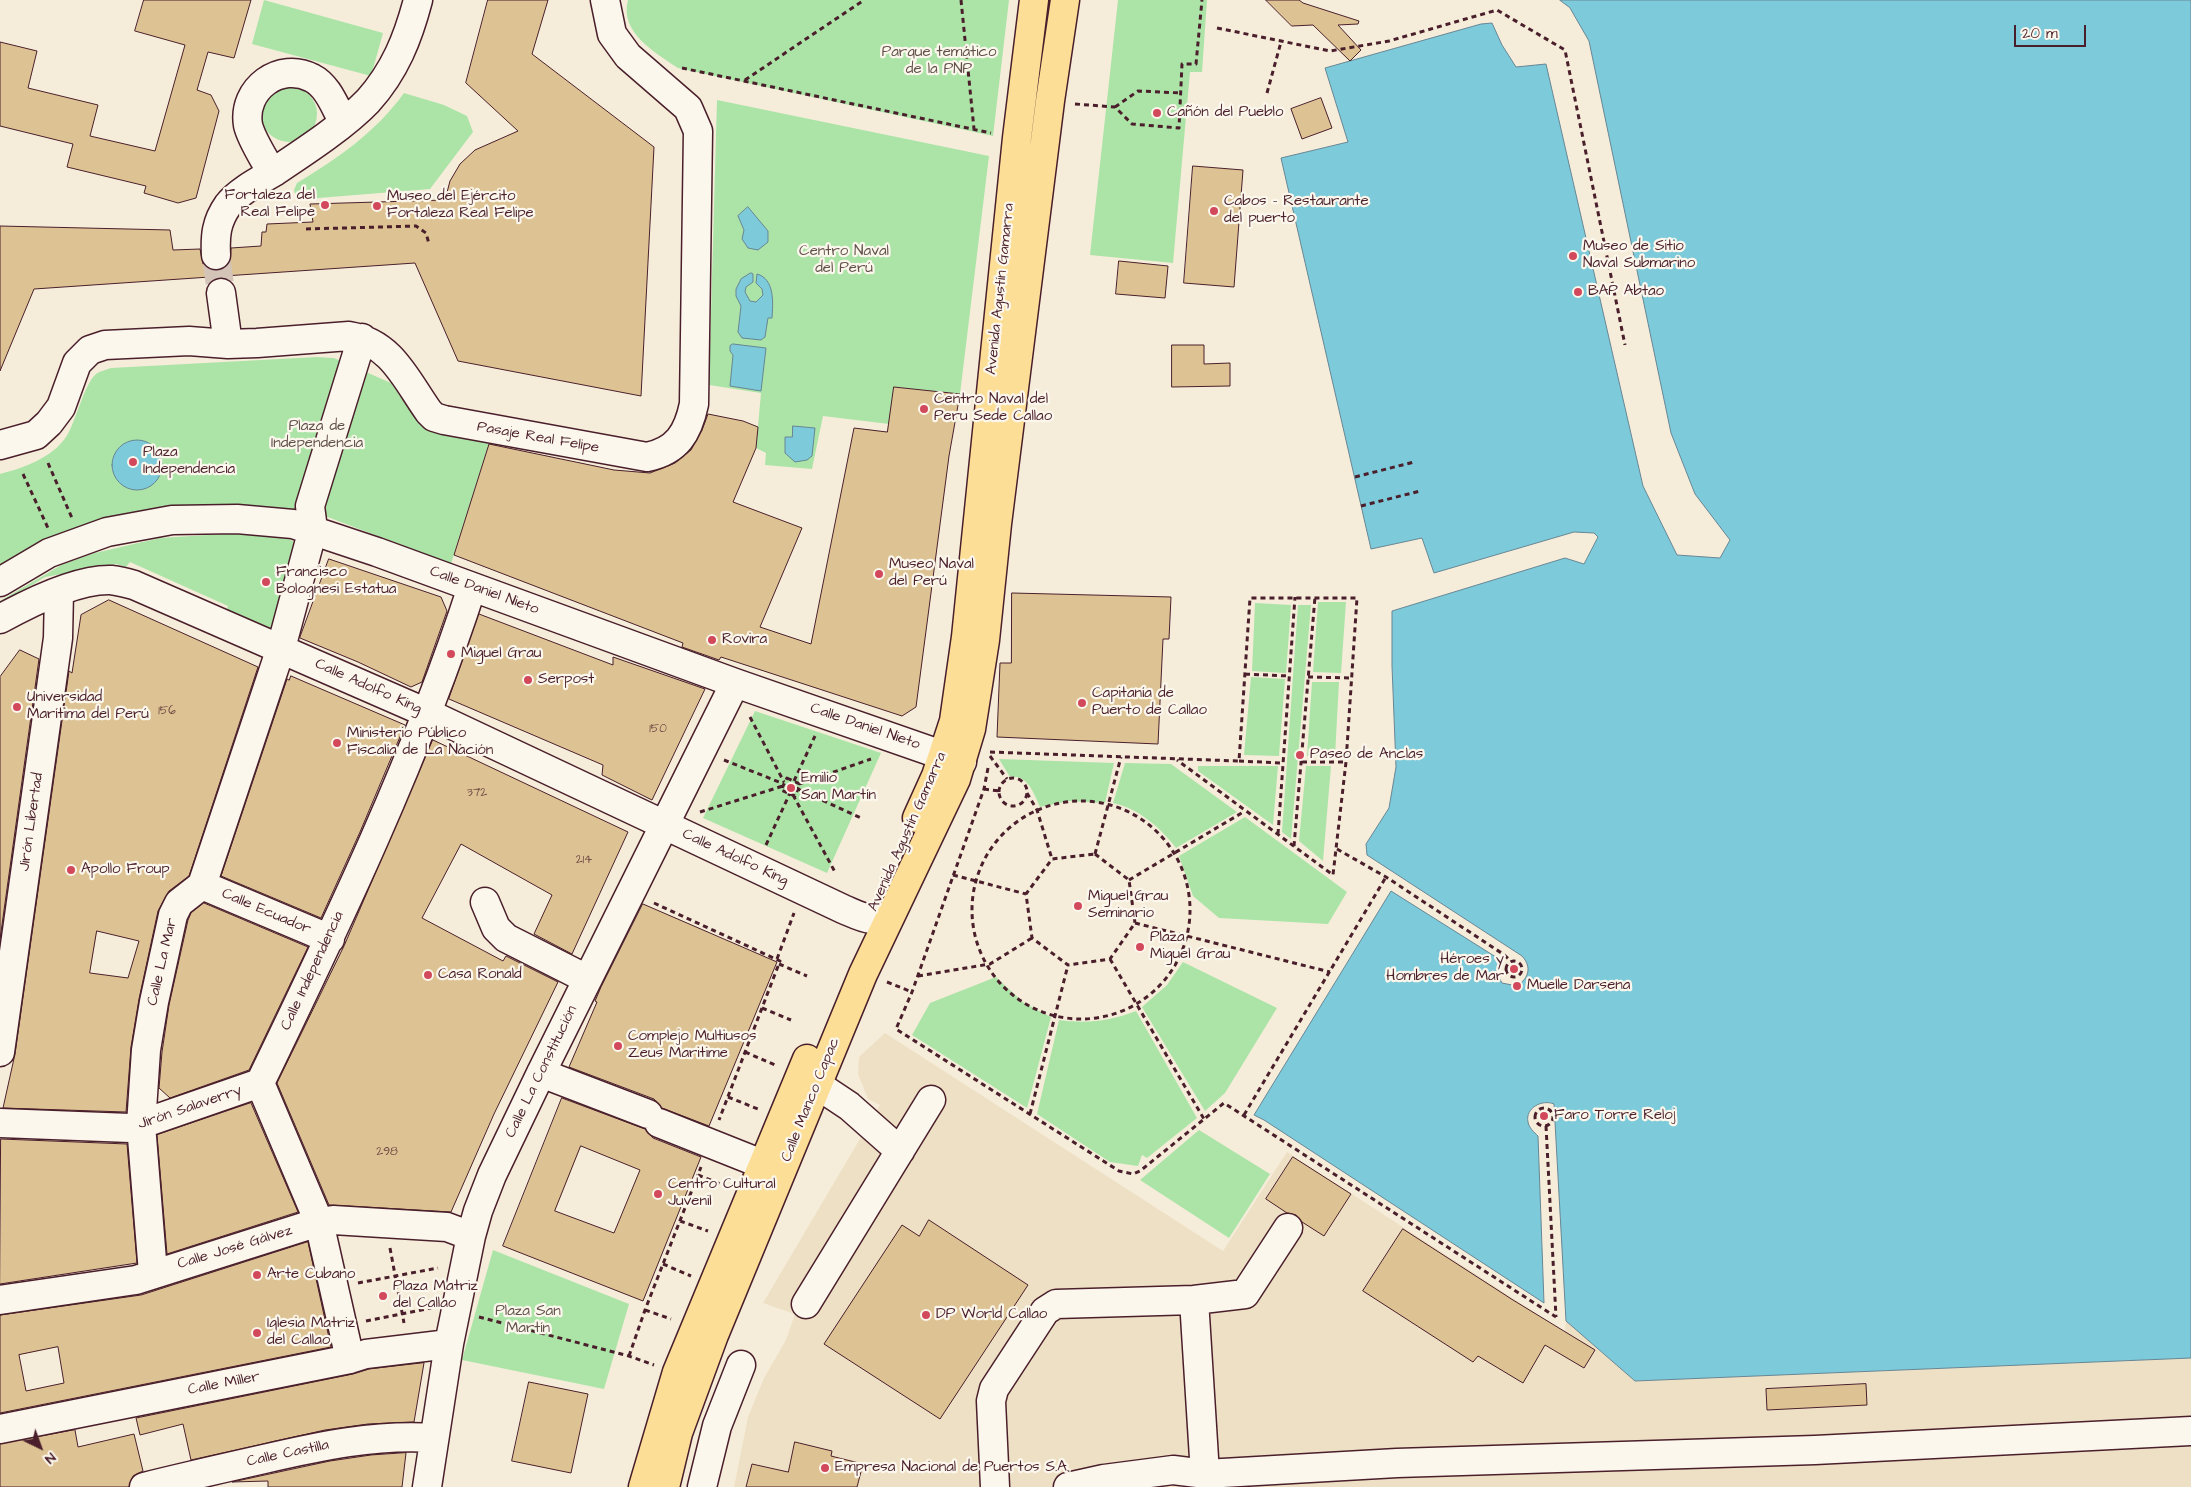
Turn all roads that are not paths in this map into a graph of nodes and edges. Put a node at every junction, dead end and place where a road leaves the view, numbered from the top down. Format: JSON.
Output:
{"nodes":[{"id":1,"x":418,"y":0,"type":"edge"},
{"id":2,"x":605,"y":0,"type":"edge"},
{"id":3,"x":1034,"y":0,"type":"edge"},
{"id":4,"x":1065,"y":0,"type":"edge"},
{"id":5,"x":344,"y":121,"type":"junction"},
{"id":6,"x":272,"y":173,"type":"junction"},
{"id":7,"x":216,"y":255,"type":"tunnel mouth"},
{"id":8,"x":221,"y":294,"type":"tunnel mouth"},
{"id":9,"x":362,"y":338,"type":"junction"},
{"id":10,"x":228,"y":344,"type":"junction"},
{"id":11,"x":0,"y":445,"type":"edge"},
{"id":12,"x":313,"y":529,"type":"junction"},
{"id":13,"x":0,"y":582,"type":"edge"},
{"id":14,"x":472,"y":587,"type":"junction"},
{"id":15,"x":59,"y":592,"type":"junction"},
{"id":16,"x":0,"y":619,"type":"edge"},
{"id":17,"x":281,"y":648,"type":"junction"},
{"id":18,"x":735,"y":683,"type":"junction"},
{"id":19,"x":426,"y":713,"type":"junction"},
{"id":20,"x":970,"y":760,"type":"junction"},
{"id":21,"x":664,"y":825,"type":"junction"},
{"id":22,"x":202,"y":885,"type":"junction"},
{"id":23,"x":485,"y":902,"type":"dead end"},
{"id":24,"x":880,"y":916,"type":"junction"},
{"id":25,"x":330,"y":938,"type":"junction"},
{"id":26,"x":6,"y":971,"type":"edge"},
{"id":27,"x":588,"y":979,"type":"junction"},
{"id":28,"x":0,"y":1052,"type":"edge"},
{"id":29,"x":541,"y":1072,"type":"junction"},
{"id":30,"x":260,"y":1083,"type":"junction"},
{"id":31,"x":816,"y":1084,"type":"junction"},
{"id":32,"x":931,"y":1100,"type":"dead end"},
{"id":33,"x":0,"y":1123,"type":"edge"},
{"id":34,"x":140,"y":1124,"type":"junction"},
{"id":35,"x":900,"y":1151,"type":"junction"},
{"id":36,"x":762,"y":1164,"type":"junction"},
{"id":37,"x":319,"y":1222,"type":"junction"},
{"id":38,"x":1288,"y":1228,"type":"dead end"},
{"id":39,"x":471,"y":1236,"type":"junction"},
{"id":40,"x":153,"y":1273,"type":"junction"},
{"id":41,"x":0,"y":1300,"type":"edge"},
{"id":42,"x":1194,"y":1300,"type":"junction"},
{"id":43,"x":806,"y":1304,"type":"dead end"},
{"id":44,"x":449,"y":1344,"type":"junction"},
{"id":45,"x":707,"y":1352,"type":"junction"},
{"id":46,"x":350,"y":1360,"type":"junction"},
{"id":47,"x":0,"y":1429,"type":"edge"},
{"id":48,"x":2191,"y":1431,"type":"edge"},
{"id":49,"x":434,"y":1438,"type":"junction"},
{"id":50,"x":1397,"y":1463,"type":"junction"},
{"id":51,"x":1299,"y":1469,"type":"junction"},
{"id":52,"x":1205,"y":1474,"type":"junction"},
{"id":53,"x":144,"y":1487,"type":"edge"},
{"id":54,"x":426,"y":1487,"type":"edge"},
{"id":55,"x":643,"y":1487,"type":"edge"},
{"id":56,"x":665,"y":1487,"type":"edge"},
{"id":57,"x":702,"y":1487,"type":"edge"},
{"id":58,"x":995,"y":1487,"type":"edge"},
{"id":59,"x":1068,"y":1487,"type":"edge"},
{"id":60,"x":1322,"y":1487,"type":"edge"},
{"id":61,"x":1357,"y":1487,"type":"edge"}],
"edges":[{"from":1,"to":5,"type":"street"},
{"from":2,"to":9,"type":"street","name":"Pasaje Real Felipe"},
{"from":3,"to":20,"type":"main road","name":"Avenida Agustín Gamarra"},
{"from":4,"to":20,"type":"main road","name":"Avenida Agustín Gamarra"},
{"from":5,"to":6,"type":"street"},
{"from":5,"to":6,"type":"street"},
{"from":6,"to":7,"type":"street"},
{"from":8,"to":10,"type":"street"},
{"from":9,"to":10,"type":"street","name":"Pasaje Real Felipe"},
{"from":9,"to":12,"type":"street"},
{"from":10,"to":11,"type":"street","name":"Pasaje Real Felipe"},
{"from":12,"to":13,"type":"street","name":"Calle Daniel Nieto"},
{"from":12,"to":14,"type":"street","name":"Calle Daniel Nieto"},
{"from":12,"to":17,"type":"street"},
{"from":14,"to":18,"type":"street","name":"Calle Daniel Nieto"},
{"from":14,"to":19,"type":"street","name":"Calle Independencia"},
{"from":15,"to":16,"type":"street","name":"Calle Adolfo King"},
{"from":15,"to":17,"type":"street","name":"Calle Adolfo King"},
{"from":15,"to":26,"type":"street","name":"Jirón Libertad"},
{"from":17,"to":19,"type":"street","name":"Calle Adolfo King"},
{"from":17,"to":22,"type":"street"},
{"from":18,"to":20,"type":"street","name":"Calle Daniel Nieto"},
{"from":18,"to":21,"type":"street","name":"Calle La Constitución"},
{"from":19,"to":21,"type":"street","name":"Calle Adolfo King"},
{"from":19,"to":25,"type":"street","name":"Calle Independencia"},
{"from":20,"to":24,"type":"main road","name":"Avenida Agustín Gamarra"},
{"from":21,"to":24,"type":"street","name":"Calle Adolfo King"},
{"from":21,"to":27,"type":"street","name":"Calle La Constitución"},
{"from":22,"to":25,"type":"street","name":"Calle Ecuador"},
{"from":22,"to":34,"type":"street","name":"Calle La Mar"},
{"from":23,"to":27,"type":"street"},
{"from":24,"to":31,"type":"main road","name":"Calle Manco Capac"},
{"from":24,"to":36,"type":"main road","name":"Calle Manco Capac"},
{"from":25,"to":30,"type":"street","name":"Calle Independencia"},
{"from":26,"to":28,"type":"street","name":"Jirón Libertad"},
{"from":27,"to":29,"type":"street","name":"Calle La Constitución"},
{"from":29,"to":36,"type":"street"},
{"from":29,"to":39,"type":"street","name":"Calle La Constitución"},
{"from":30,"to":34,"type":"street","name":"Jirón Salaverry"},
{"from":30,"to":37,"type":"street"},
{"from":31,"to":35,"type":"street"},
{"from":31,"to":45,"type":"main road","name":"Calle Manco Capac"},
{"from":32,"to":35,"type":"street"},
{"from":33,"to":34,"type":"street","name":"Jirón Salaverry"},
{"from":34,"to":40,"type":"street","name":"Calle La Mar"},
{"from":35,"to":43,"type":"street"},
{"from":36,"to":55,"type":"main road","name":"Calle Manco Capac"},
{"from":37,"to":39,"type":"street","name":"Calle José Gálvez"},
{"from":37,"to":40,"type":"street","name":"Calle José Gálvez"},
{"from":37,"to":46,"type":"street"},
{"from":38,"to":42,"type":"street"},
{"from":39,"to":44,"type":"street","name":"Calle La Constitución"},
{"from":40,"to":41,"type":"street","name":"Calle José Gálvez"},
{"from":42,"to":52,"type":"street"},
{"from":42,"to":58,"type":"street"},
{"from":44,"to":46,"type":"street","name":"Calle Miller"},
{"from":44,"to":49,"type":"street","name":"Calle La Constitución"},
{"from":45,"to":56,"type":"main road","name":"Calle Manco Capac"},
{"from":45,"to":57,"type":"street"},
{"from":46,"to":47,"type":"street","name":"Calle Miller"},
{"from":48,"to":50,"type":"street"},
{"from":49,"to":53,"type":"street","name":"Calle Castilla"},
{"from":49,"to":54,"type":"street","name":"Calle La Constitución"},
{"from":50,"to":51,"type":"street"},
{"from":50,"to":61,"type":"street"},
{"from":51,"to":52,"type":"street"},
{"from":51,"to":60,"type":"street"},
{"from":52,"to":59,"type":"street"}]}
